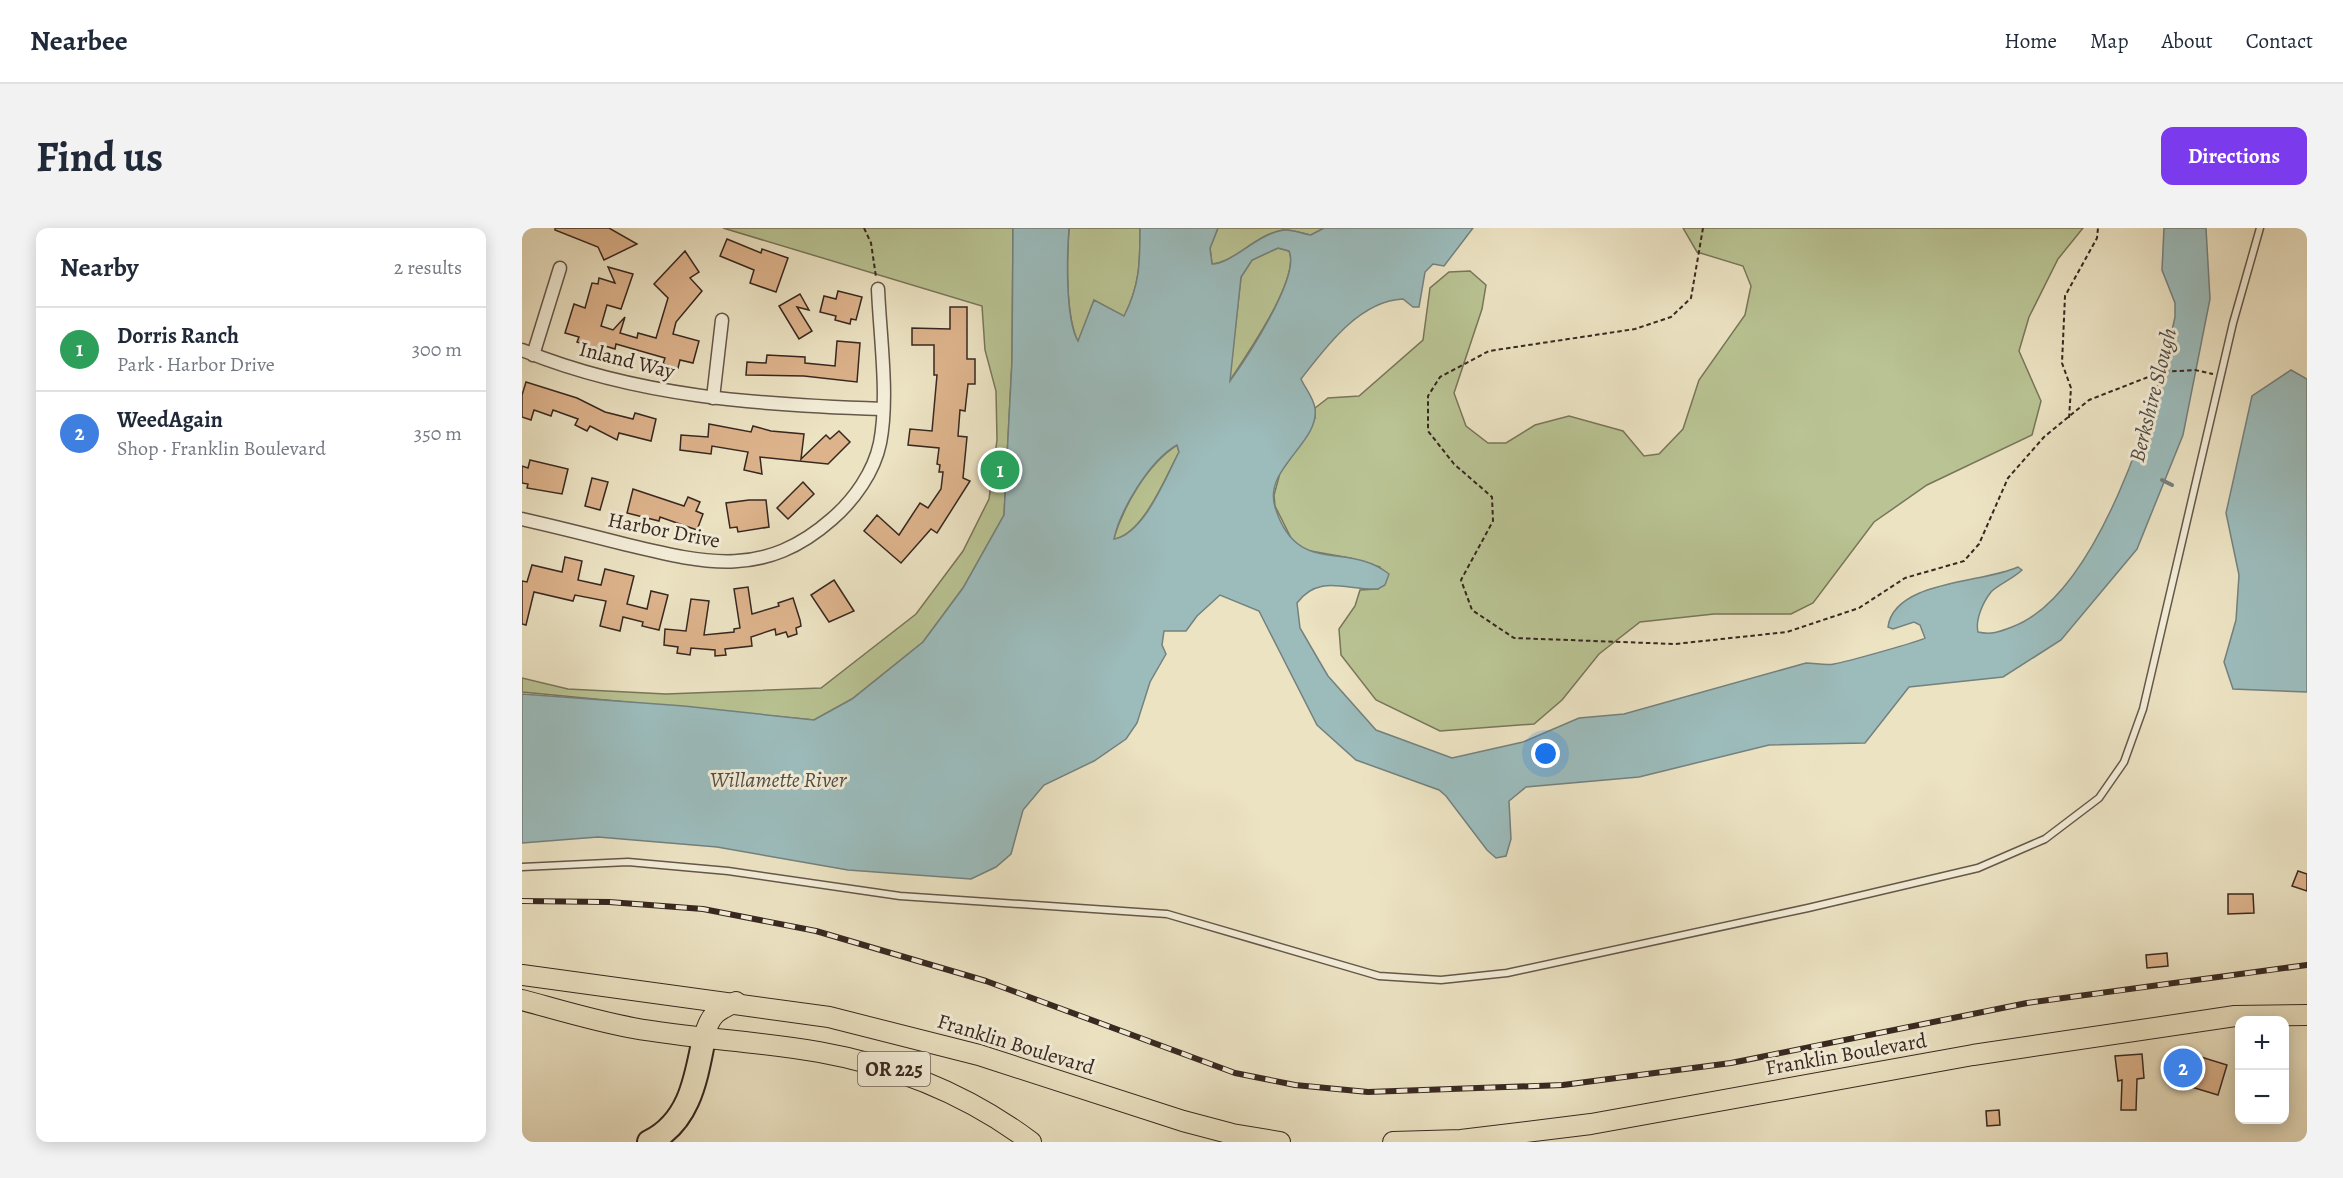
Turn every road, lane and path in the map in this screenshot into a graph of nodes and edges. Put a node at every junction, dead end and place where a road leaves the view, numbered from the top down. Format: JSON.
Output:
{"nodes":[{"id":1,"x":864,"y":228,"type":"edge"},
{"id":2,"x":1703,"y":228,"type":"edge"},
{"id":3,"x":2098,"y":228,"type":"edge"},
{"id":4,"x":2260,"y":228,"type":"edge"},
{"id":5,"x":560,"y":268,"type":"dead end"},
{"id":6,"x":878,"y":289,"type":"joint"},
{"id":7,"x":722,"y":320,"type":"dead end"},
{"id":8,"x":527,"y":352,"type":"edge"},
{"id":9,"x":2221,"y":375,"type":"junction"},
{"id":10,"x":714,"y":398,"type":"junction"},
{"id":11,"x":883,"y":409,"type":"junction"},
{"id":12,"x":2069,"y":418,"type":"junction"},
{"id":13,"x":522,"y":519,"type":"edge"},
{"id":14,"x":522,"y":867,"type":"edge"},
{"id":15,"x":522,"y":975,"type":"edge"},
{"id":16,"x":522,"y":999,"type":"edge"},
{"id":17,"x":736,"y":1002,"type":"junction"},
{"id":18,"x":2307,"y":1016,"type":"edge"},
{"id":19,"x":704,"y":1038,"type":"junction"},
{"id":20,"x":649,"y":1142,"type":"edge"},
{"id":21,"x":1031,"y":1142,"type":"edge"},
{"id":22,"x":1280,"y":1142,"type":"edge"},
{"id":23,"x":1393,"y":1142,"type":"edge"}],
"edges":[{"from":1,"to":6,"type":"path"},
{"from":2,"to":12,"type":"path"},
{"from":3,"to":12,"type":"path"},
{"from":4,"to":9,"type":"lane"},
{"from":5,"to":8,"type":"street","name":"Inland Way"},
{"from":6,"to":11,"type":"street","name":"Harbor Drive"},
{"from":7,"to":10,"type":"street"},
{"from":8,"to":10,"type":"street","name":"Inland Way"},
{"from":9,"to":12,"type":"path"},
{"from":9,"to":14,"type":"lane"},
{"from":10,"to":11,"type":"street","name":"Inland Way"},
{"from":11,"to":13,"type":"street","name":"Harbor Drive"},
{"from":15,"to":17,"type":"main road","name":"Franklin Boulevard"},
{"from":16,"to":19,"type":"main road","number":"OR 225"},
{"from":17,"to":19,"type":"main road"},
{"from":17,"to":22,"type":"main road","name":"Franklin Boulevard"},
{"from":18,"to":23,"type":"main road","name":"Franklin Boulevard"},
{"from":19,"to":20,"type":"highway"},
{"from":19,"to":21,"type":"main road","number":"OR 225"}]}
